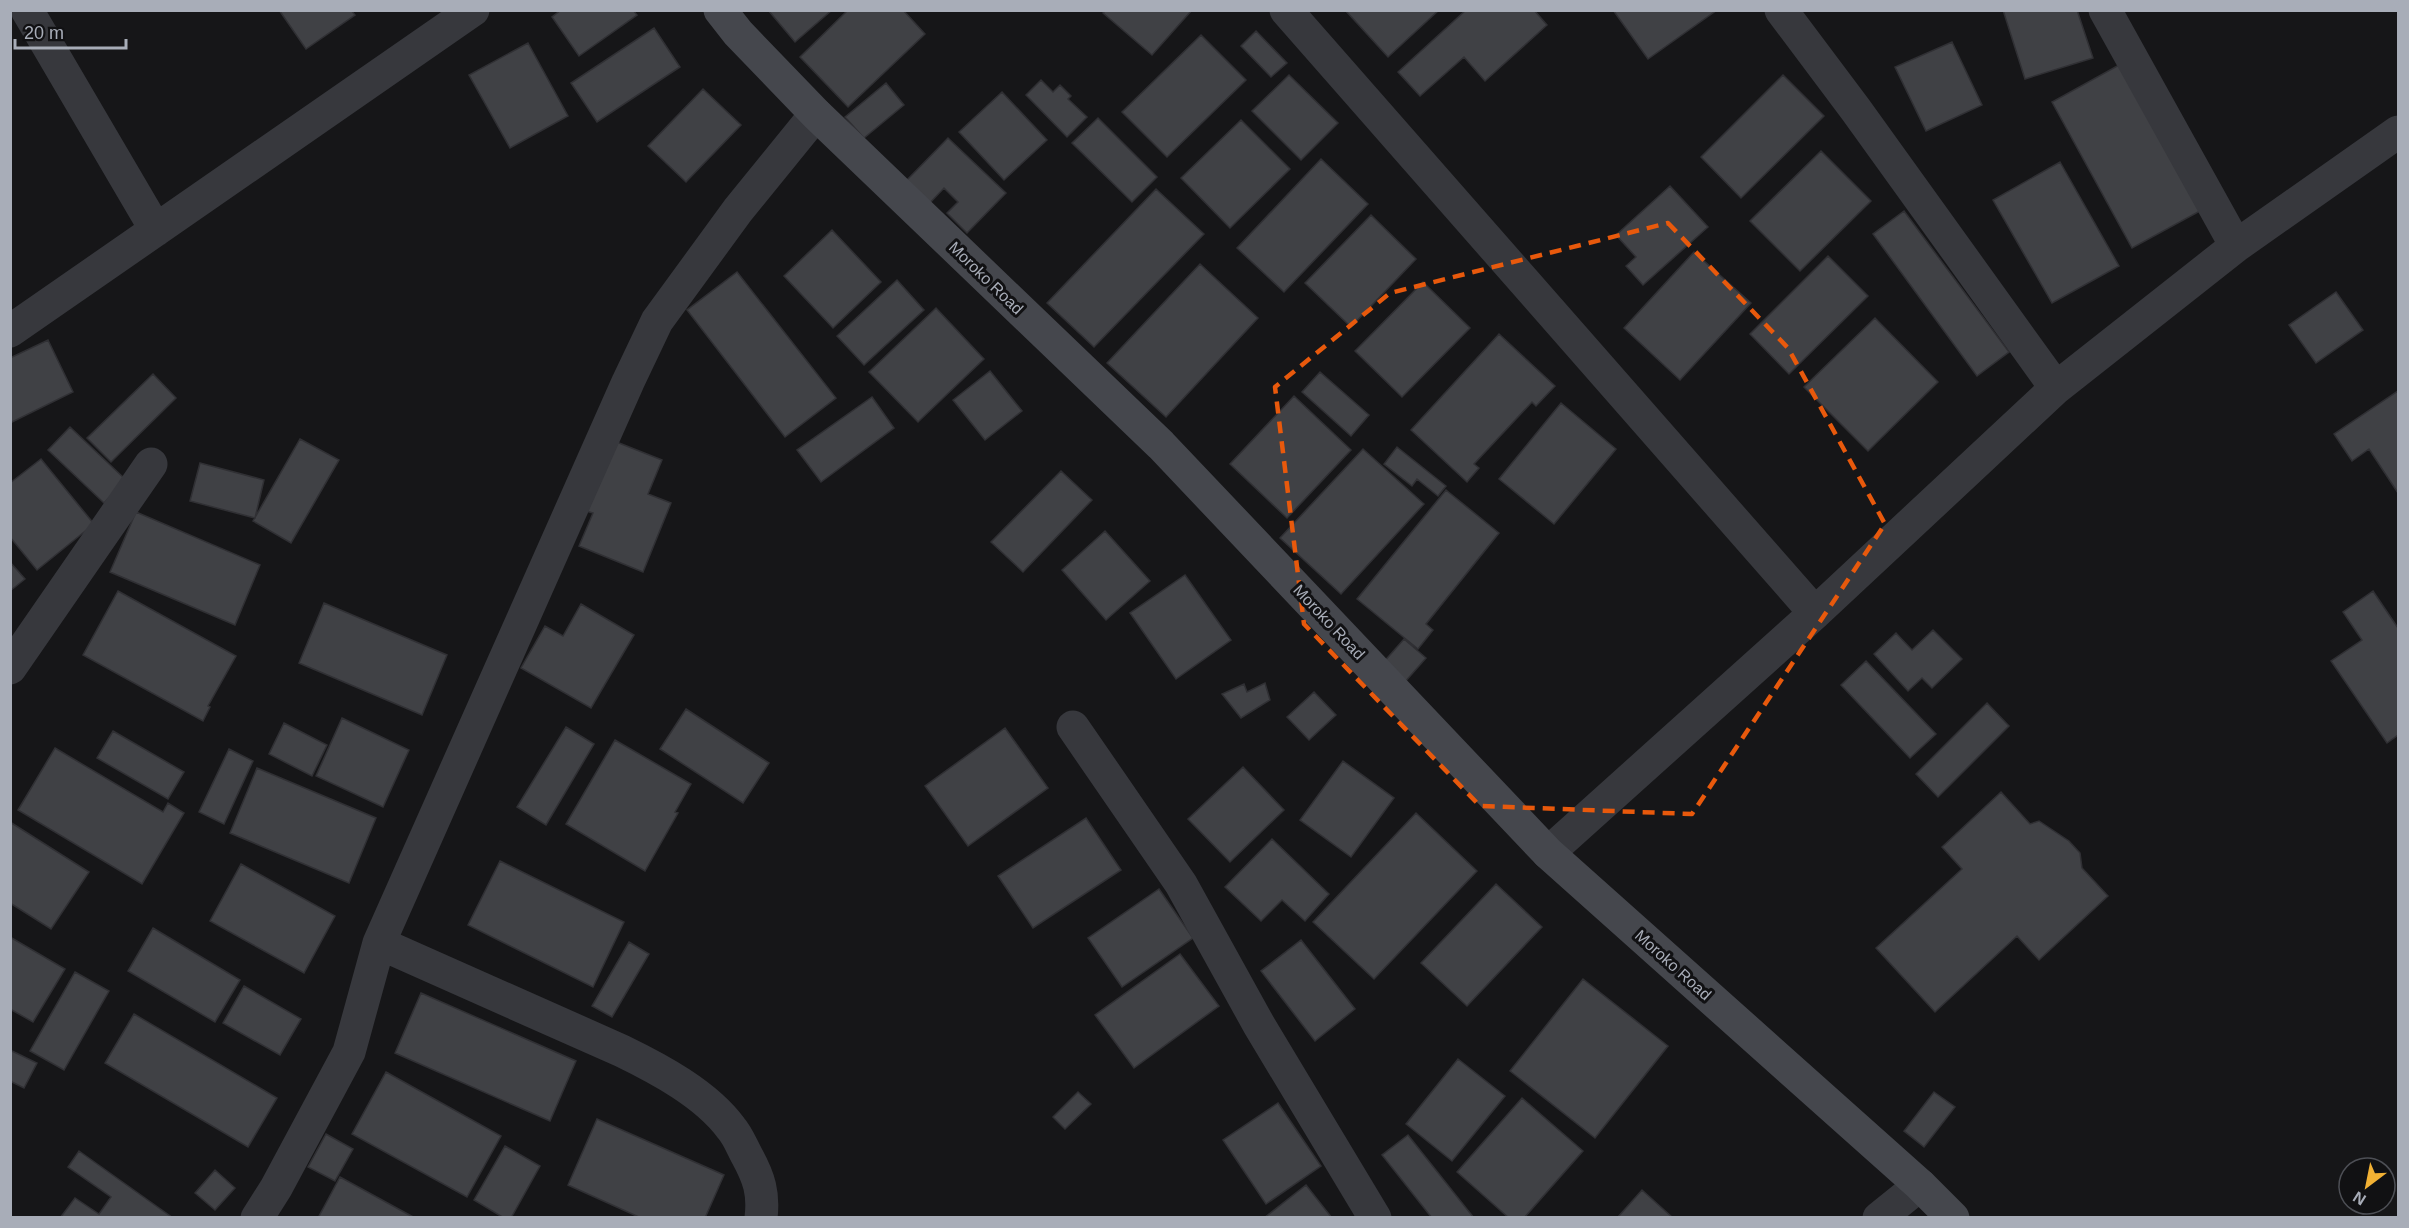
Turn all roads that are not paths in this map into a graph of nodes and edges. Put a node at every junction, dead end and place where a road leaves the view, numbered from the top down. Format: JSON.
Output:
{"nodes":[{"id":1,"x":27,"y":10,"type":"edge"},
{"id":2,"x":473,"y":10,"type":"edge"},
{"id":3,"x":720,"y":10,"type":"edge"},
{"id":4,"x":1286,"y":10,"type":"edge"},
{"id":5,"x":1780,"y":10,"type":"edge"},
{"id":6,"x":2105,"y":10,"type":"edge"},
{"id":7,"x":816,"y":114,"type":"junction"},
{"id":8,"x":2398,"y":132,"type":"edge"},
{"id":9,"x":156,"y":230,"type":"junction"},
{"id":10,"x":2236,"y":246,"type":"junction"},
{"id":11,"x":10,"y":331,"type":"edge"},
{"id":12,"x":2056,"y":388,"type":"junction"},
{"id":13,"x":151,"y":464,"type":"dead end"},
{"id":14,"x":1815,"y":613,"type":"junction"},
{"id":15,"x":10,"y":668,"type":"edge"},
{"id":16,"x":1073,"y":727,"type":"dead end"},
{"id":17,"x":1548,"y":853,"type":"junction"},
{"id":18,"x":379,"y":943,"type":"junction"},
{"id":19,"x":1920,"y":1185,"type":"junction"},
{"id":20,"x":256,"y":1218,"type":"edge"},
{"id":21,"x":761,"y":1218,"type":"edge"},
{"id":22,"x":1375,"y":1218,"type":"edge"},
{"id":23,"x":1879,"y":1218,"type":"edge"},
{"id":24,"x":1953,"y":1218,"type":"edge"}],
"edges":[{"from":1,"to":9,"type":"street"},
{"from":2,"to":9,"type":"street"},
{"from":3,"to":7,"type":"street","name":"Moroko Road"},
{"from":4,"to":14,"type":"street"},
{"from":5,"to":12,"type":"street"},
{"from":6,"to":10,"type":"street"},
{"from":7,"to":17,"type":"street","name":"Moroko Road"},
{"from":7,"to":18,"type":"street"},
{"from":8,"to":10,"type":"street"},
{"from":9,"to":11,"type":"street"},
{"from":10,"to":12,"type":"street"},
{"from":12,"to":14,"type":"street"},
{"from":13,"to":15,"type":"street"},
{"from":14,"to":17,"type":"street"},
{"from":16,"to":22,"type":"street"},
{"from":17,"to":19,"type":"street","name":"Moroko Road"},
{"from":18,"to":20,"type":"street"},
{"from":18,"to":21,"type":"street"},
{"from":19,"to":23,"type":"street"},
{"from":19,"to":24,"type":"street","name":"Moroko Road"}]}
